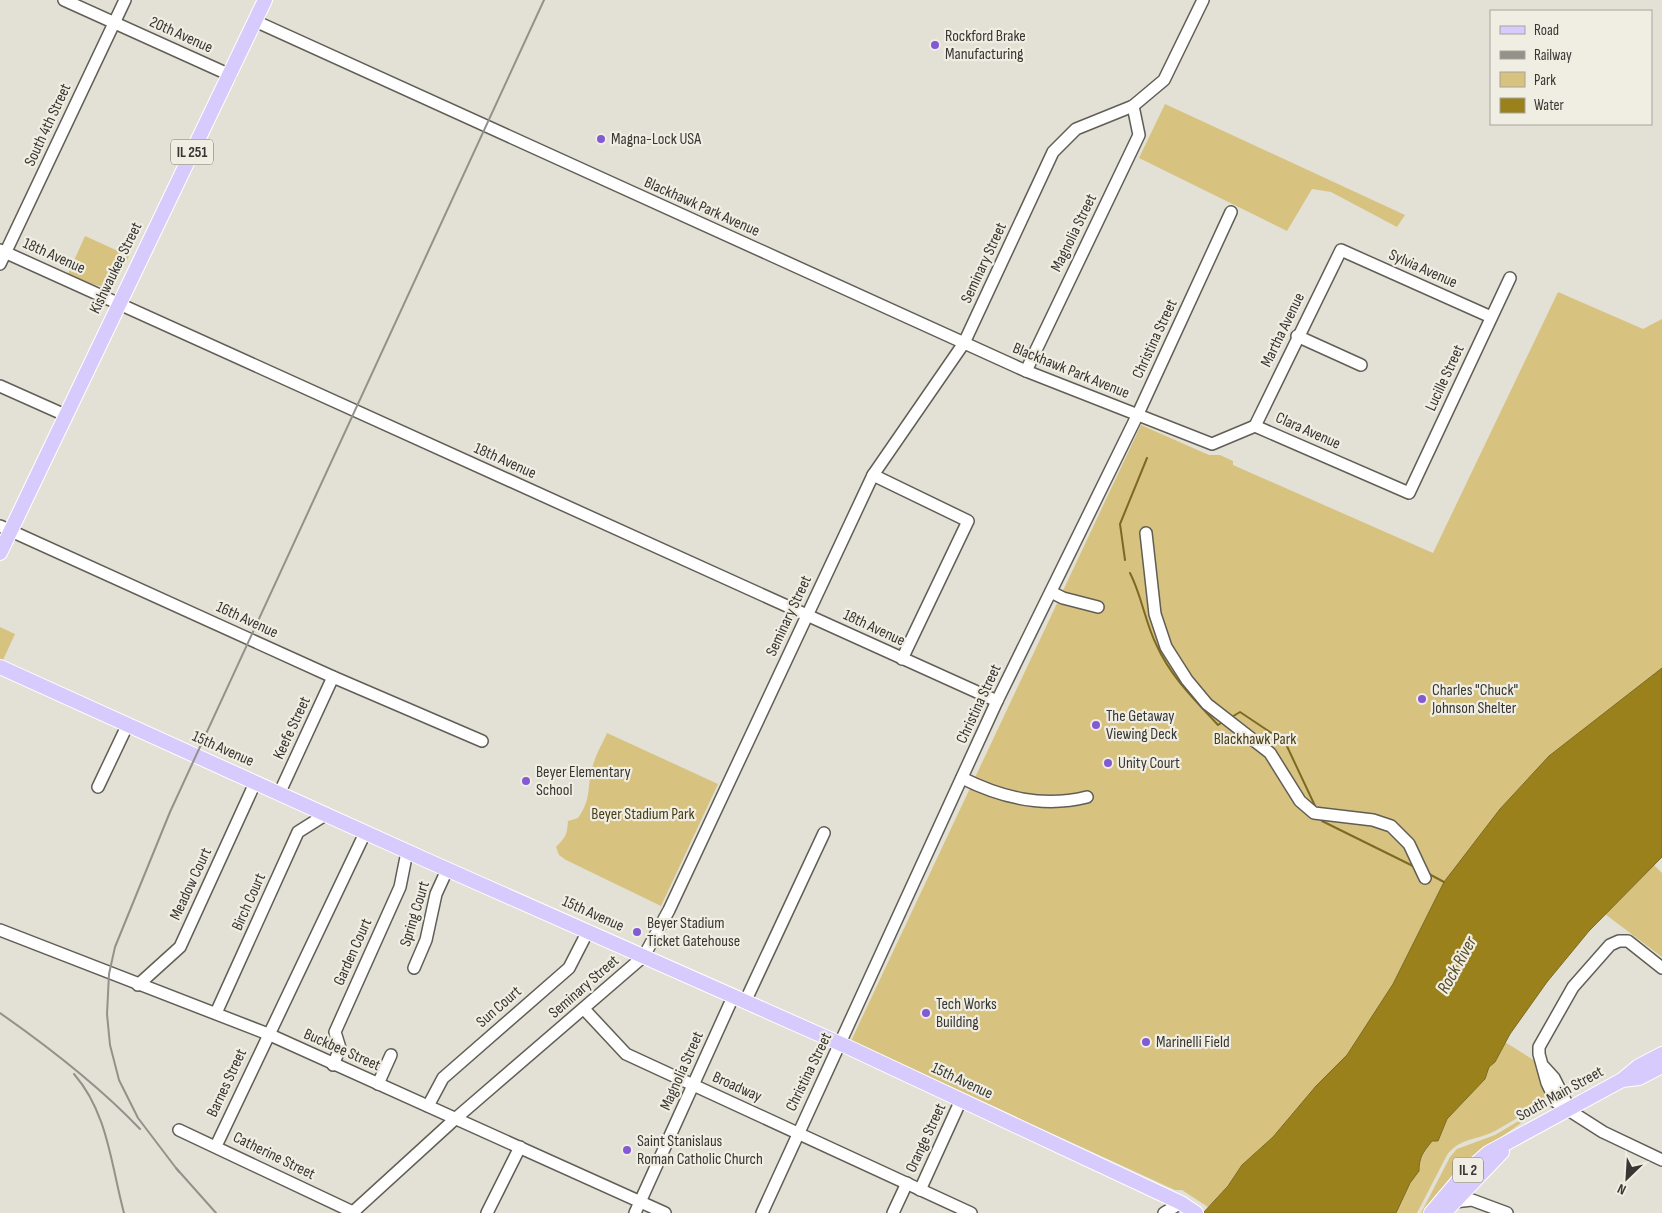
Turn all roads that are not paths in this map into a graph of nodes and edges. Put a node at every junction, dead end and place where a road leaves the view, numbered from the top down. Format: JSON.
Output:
{"nodes":[{"id":1,"x":64,"y":0,"type":"edge"},
{"id":2,"x":125,"y":0,"type":"edge"},
{"id":3,"x":265,"y":0,"type":"edge"},
{"id":4,"x":1203,"y":0,"type":"edge"},
{"id":5,"x":255,"y":21,"type":"junction"},
{"id":6,"x":114,"y":22,"type":"junction"},
{"id":7,"x":230,"y":75,"type":"junction"},
{"id":8,"x":1133,"y":106,"type":"junction"},
{"id":9,"x":1231,"y":212,"type":"dead end"},
{"id":10,"x":1341,"y":250,"type":"joint"},
{"id":11,"x":3,"y":251,"type":"edge"},
{"id":12,"x":0,"y":264,"type":"edge"},
{"id":13,"x":1510,"y":278,"type":"dead end"},
{"id":14,"x":118,"y":303,"type":"junction"},
{"id":15,"x":1491,"y":318,"type":"junction"},
{"id":16,"x":1297,"y":336,"type":"junction"},
{"id":17,"x":964,"y":343,"type":"junction"},
{"id":18,"x":1362,"y":365,"type":"dead end"},
{"id":19,"x":1026,"y":371,"type":"junction"},
{"id":20,"x":0,"y":386,"type":"edge"},
{"id":21,"x":66,"y":415,"type":"junction"},
{"id":22,"x":1138,"y":416,"type":"junction"},
{"id":23,"x":1255,"y":426,"type":"junction"},
{"id":24,"x":873,"y":474,"type":"junction"},
{"id":25,"x":1409,"y":493,"type":"joint"},
{"id":26,"x":5,"y":528,"type":"edge"},
{"id":27,"x":1146,"y":533,"type":"dead end"},
{"id":28,"x":0,"y":553,"type":"edge"},
{"id":29,"x":1051,"y":592,"type":"junction"},
{"id":30,"x":1098,"y":607,"type":"dead end"},
{"id":31,"x":807,"y":615,"type":"junction"},
{"id":32,"x":902,"y":658,"type":"junction"},
{"id":33,"x":0,"y":667,"type":"edge"},
{"id":34,"x":333,"y":677,"type":"junction"},
{"id":35,"x":997,"y":701,"type":"junction"},
{"id":36,"x":127,"y":726,"type":"junction"},
{"id":37,"x":482,"y":741,"type":"dead end"},
{"id":38,"x":962,"y":778,"type":"junction"},
{"id":39,"x":256,"y":783,"type":"junction"},
{"id":40,"x":98,"y":788,"type":"dead end"},
{"id":41,"x":279,"y":794,"type":"junction"},
{"id":42,"x":1087,"y":797,"type":"dead end"},
{"id":43,"x":325,"y":815,"type":"junction"},
{"id":44,"x":365,"y":833,"type":"junction"},
{"id":45,"x":824,"y":833,"type":"dead end"},
{"id":46,"x":407,"y":852,"type":"junction"},
{"id":47,"x":448,"y":870,"type":"junction"},
{"id":48,"x":1425,"y":878,"type":"dead end"},
{"id":49,"x":0,"y":930,"type":"edge"},
{"id":50,"x":588,"y":931,"type":"junction"},
{"id":51,"x":644,"y":956,"type":"junction"},
{"id":52,"x":414,"y":968,"type":"dead end"},
{"id":53,"x":1662,"y":968,"type":"edge"},
{"id":54,"x":138,"y":985,"type":"junction"},
{"id":55,"x":739,"y":999,"type":"junction"},
{"id":56,"x":584,"y":1009,"type":"junction"},
{"id":57,"x":216,"y":1013,"type":"junction"},
{"id":58,"x":268,"y":1034,"type":"junction"},
{"id":59,"x":840,"y":1044,"type":"junction"},
{"id":60,"x":1662,"y":1054,"type":"edge"},
{"id":61,"x":391,"y":1055,"type":"dead end"},
{"id":62,"x":334,"y":1065,"type":"junction"},
{"id":63,"x":1662,"y":1066,"type":"edge"},
{"id":64,"x":1622,"y":1080,"type":"junction"},
{"id":65,"x":378,"y":1084,"type":"junction"},
{"id":66,"x":693,"y":1085,"type":"junction"},
{"id":67,"x":961,"y":1100,"type":"junction"},
{"id":68,"x":428,"y":1106,"type":"junction"},
{"id":69,"x":1569,"y":1108,"type":"junction"},
{"id":70,"x":456,"y":1119,"type":"junction"},
{"id":71,"x":179,"y":1130,"type":"dead end"},
{"id":72,"x":798,"y":1132,"type":"junction"},
{"id":73,"x":1514,"y":1139,"type":"junction"},
{"id":74,"x":216,"y":1146,"type":"junction"},
{"id":75,"x":520,"y":1147,"type":"junction"},
{"id":76,"x":1662,"y":1160,"type":"edge"},
{"id":77,"x":1475,"y":1179,"type":"junction"},
{"id":78,"x":907,"y":1183,"type":"junction"},
{"id":79,"x":920,"y":1190,"type":"junction"},
{"id":80,"x":640,"y":1202,"type":"junction"},
{"id":81,"x":1454,"y":1202,"type":"junction"},
{"id":82,"x":1180,"y":1203,"type":"junction"},
{"id":83,"x":1484,"y":1203,"type":"junction"},
{"id":84,"x":353,"y":1213,"type":"edge"},
{"id":85,"x":488,"y":1213,"type":"edge"},
{"id":86,"x":635,"y":1213,"type":"edge"},
{"id":87,"x":665,"y":1213,"type":"edge"},
{"id":88,"x":762,"y":1213,"type":"edge"},
{"id":89,"x":893,"y":1213,"type":"edge"},
{"id":90,"x":971,"y":1213,"type":"edge"},
{"id":91,"x":1164,"y":1213,"type":"edge"},
{"id":92,"x":1196,"y":1213,"type":"edge"},
{"id":93,"x":1431,"y":1213,"type":"edge"},
{"id":94,"x":1444,"y":1213,"type":"edge"},
{"id":95,"x":1507,"y":1213,"type":"edge"}],
"edges":[{"from":1,"to":6,"type":"street","name":"20th Avenue"},
{"from":2,"to":6,"type":"street","name":"South 4th Street"},
{"from":3,"to":5,"type":"main road","name":"Kishwaukee Street","number":"IL 251"},
{"from":4,"to":8,"type":"street","name":"Seminary Street"},
{"from":5,"to":7,"type":"main road","name":"Kishwaukee Street","number":"IL 251"},
{"from":5,"to":17,"type":"street","name":"Blackhawk Park Avenue"},
{"from":6,"to":7,"type":"street","name":"20th Avenue"},
{"from":6,"to":11,"type":"street","name":"South 4th Street"},
{"from":7,"to":14,"type":"main road","name":"Kishwaukee Street","number":"IL 251"},
{"from":8,"to":17,"type":"street","name":"Seminary Street"},
{"from":8,"to":19,"type":"street","name":"Magnolia Street"},
{"from":9,"to":22,"type":"street","name":"Christina Street"},
{"from":10,"to":15,"type":"street","name":"Sylvia Avenue"},
{"from":10,"to":16,"type":"street","name":"Martha Avenue"},
{"from":11,"to":12,"type":"street","name":"South 4th Street"},
{"from":11,"to":14,"type":"street","name":"18th Avenue"},
{"from":13,"to":15,"type":"street","name":"Lucille Street"},
{"from":14,"to":21,"type":"main road","name":"Kishwaukee Street","number":"IL 251"},
{"from":14,"to":31,"type":"street","name":"18th Avenue"},
{"from":15,"to":25,"type":"street","name":"Lucille Street"},
{"from":16,"to":18,"type":"street"},
{"from":16,"to":23,"type":"street","name":"Martha Avenue"},
{"from":17,"to":19,"type":"street","name":"Blackhawk Park Avenue"},
{"from":17,"to":24,"type":"street","name":"Seminary Street"},
{"from":19,"to":22,"type":"street","name":"Blackhawk Park Avenue"},
{"from":20,"to":21,"type":"street"},
{"from":21,"to":26,"type":"main road","name":"Kishwaukee Street","number":"IL 251"},
{"from":22,"to":23,"type":"street","name":"Clara Avenue"},
{"from":22,"to":29,"type":"street","name":"Christina Street"},
{"from":23,"to":25,"type":"street","name":"Clara Avenue"},
{"from":24,"to":31,"type":"street","name":"Seminary Street"},
{"from":24,"to":32,"type":"street"},
{"from":26,"to":28,"type":"main road","name":"Kishwaukee Street","number":"IL 251"},
{"from":26,"to":34,"type":"street","name":"16th Avenue"},
{"from":27,"to":48,"type":"street"},
{"from":29,"to":30,"type":"street"},
{"from":29,"to":35,"type":"street","name":"Christina Street"},
{"from":31,"to":32,"type":"street","name":"18th Avenue"},
{"from":31,"to":51,"type":"street","name":"Seminary Street"},
{"from":32,"to":35,"type":"street","name":"18th Avenue"},
{"from":33,"to":36,"type":"main road","name":"15th Avenue"},
{"from":34,"to":37,"type":"street","name":"16th Avenue"},
{"from":34,"to":41,"type":"street","name":"Keefe Street"},
{"from":35,"to":38,"type":"street","name":"Christina Street"},
{"from":36,"to":39,"type":"main road","name":"15th Avenue"},
{"from":36,"to":40,"type":"street"},
{"from":38,"to":42,"type":"street"},
{"from":38,"to":59,"type":"street","name":"Christina Street"},
{"from":39,"to":41,"type":"main road","name":"15th Avenue"},
{"from":39,"to":54,"type":"street","name":"Meadow Court"},
{"from":41,"to":43,"type":"main road","name":"15th Avenue"},
{"from":43,"to":44,"type":"main road","name":"15th Avenue"},
{"from":43,"to":57,"type":"street","name":"Birch Court"},
{"from":44,"to":46,"type":"main road","name":"15th Avenue"},
{"from":44,"to":58,"type":"street"},
{"from":45,"to":55,"type":"street","name":"Magnolia Street"},
{"from":46,"to":47,"type":"main road","name":"15th Avenue"},
{"from":46,"to":62,"type":"street","name":"Garden Court"},
{"from":47,"to":50,"type":"main road","name":"15th Avenue"},
{"from":47,"to":52,"type":"street","name":"Spring Court"},
{"from":49,"to":54,"type":"street","name":"Buckbee Street"},
{"from":50,"to":51,"type":"main road","name":"15th Avenue"},
{"from":50,"to":68,"type":"street","name":"Sun Court"},
{"from":51,"to":55,"type":"main road","name":"15th Avenue"},
{"from":51,"to":56,"type":"street","name":"Seminary Street"},
{"from":53,"to":69,"type":"street"},
{"from":54,"to":57,"type":"street","name":"Buckbee Street"},
{"from":55,"to":59,"type":"main road","name":"15th Avenue"},
{"from":55,"to":66,"type":"street","name":"Magnolia Street"},
{"from":56,"to":66,"type":"street","name":"Broadway"},
{"from":56,"to":70,"type":"street","name":"Seminary Street"},
{"from":57,"to":58,"type":"street","name":"Buckbee Street"},
{"from":58,"to":62,"type":"street","name":"Buckbee Street"},
{"from":58,"to":74,"type":"street","name":"Barnes Street"},
{"from":59,"to":67,"type":"main road","name":"15th Avenue"},
{"from":59,"to":72,"type":"street","name":"Christina Street"},
{"from":60,"to":64,"type":"main road","name":"South Main Street","number":"IL 2"},
{"from":61,"to":65,"type":"street"},
{"from":62,"to":65,"type":"street","name":"Buckbee Street"},
{"from":63,"to":64,"type":"main road","name":"South Main Street","number":"IL 2"},
{"from":64,"to":69,"type":"main road","name":"South Main Street","number":"IL 2"},
{"from":65,"to":68,"type":"street","name":"Buckbee Street"},
{"from":66,"to":72,"type":"street","name":"Broadway"},
{"from":66,"to":80,"type":"street","name":"Magnolia Street"},
{"from":67,"to":79,"type":"street","name":"Orange Street"},
{"from":67,"to":82,"type":"main road","name":"15th Avenue"},
{"from":68,"to":70,"type":"street","name":"Buckbee Street"},
{"from":69,"to":73,"type":"main road","name":"South Main Street","number":"IL 2"},
{"from":69,"to":76,"type":"street"},
{"from":70,"to":75,"type":"street","name":"Buckbee Street"},
{"from":70,"to":84,"type":"street","name":"Seminary Street"},
{"from":71,"to":74,"type":"street","name":"Catherine Street"},
{"from":72,"to":78,"type":"street","name":"Broadway"},
{"from":72,"to":88,"type":"street","name":"Christina Street"},
{"from":73,"to":77,"type":"main road","name":"South Main Street","number":"IL 2"},
{"from":73,"to":93,"type":"main road","name":"South Main Street","number":"IL 2"},
{"from":74,"to":84,"type":"street","name":"Catherine Street"},
{"from":75,"to":80,"type":"street","name":"Buckbee Street"},
{"from":75,"to":85,"type":"street"},
{"from":77,"to":81,"type":"main road","name":"South Main Street","number":"IL 2"},
{"from":77,"to":83,"type":"street"},
{"from":78,"to":79,"type":"street","name":"Broadway"},
{"from":78,"to":89,"type":"street","name":"Orange Street"},
{"from":79,"to":90,"type":"street","name":"Broadway"},
{"from":80,"to":86,"type":"street","name":"Magnolia Street"},
{"from":80,"to":87,"type":"street","name":"Buckbee Street"},
{"from":81,"to":83,"type":"street"},
{"from":81,"to":94,"type":"main road","name":"South Main Street","number":"IL 2"},
{"from":82,"to":91,"type":"street"},
{"from":82,"to":92,"type":"main road","name":"15th Avenue"},
{"from":83,"to":95,"type":"street"}]}
